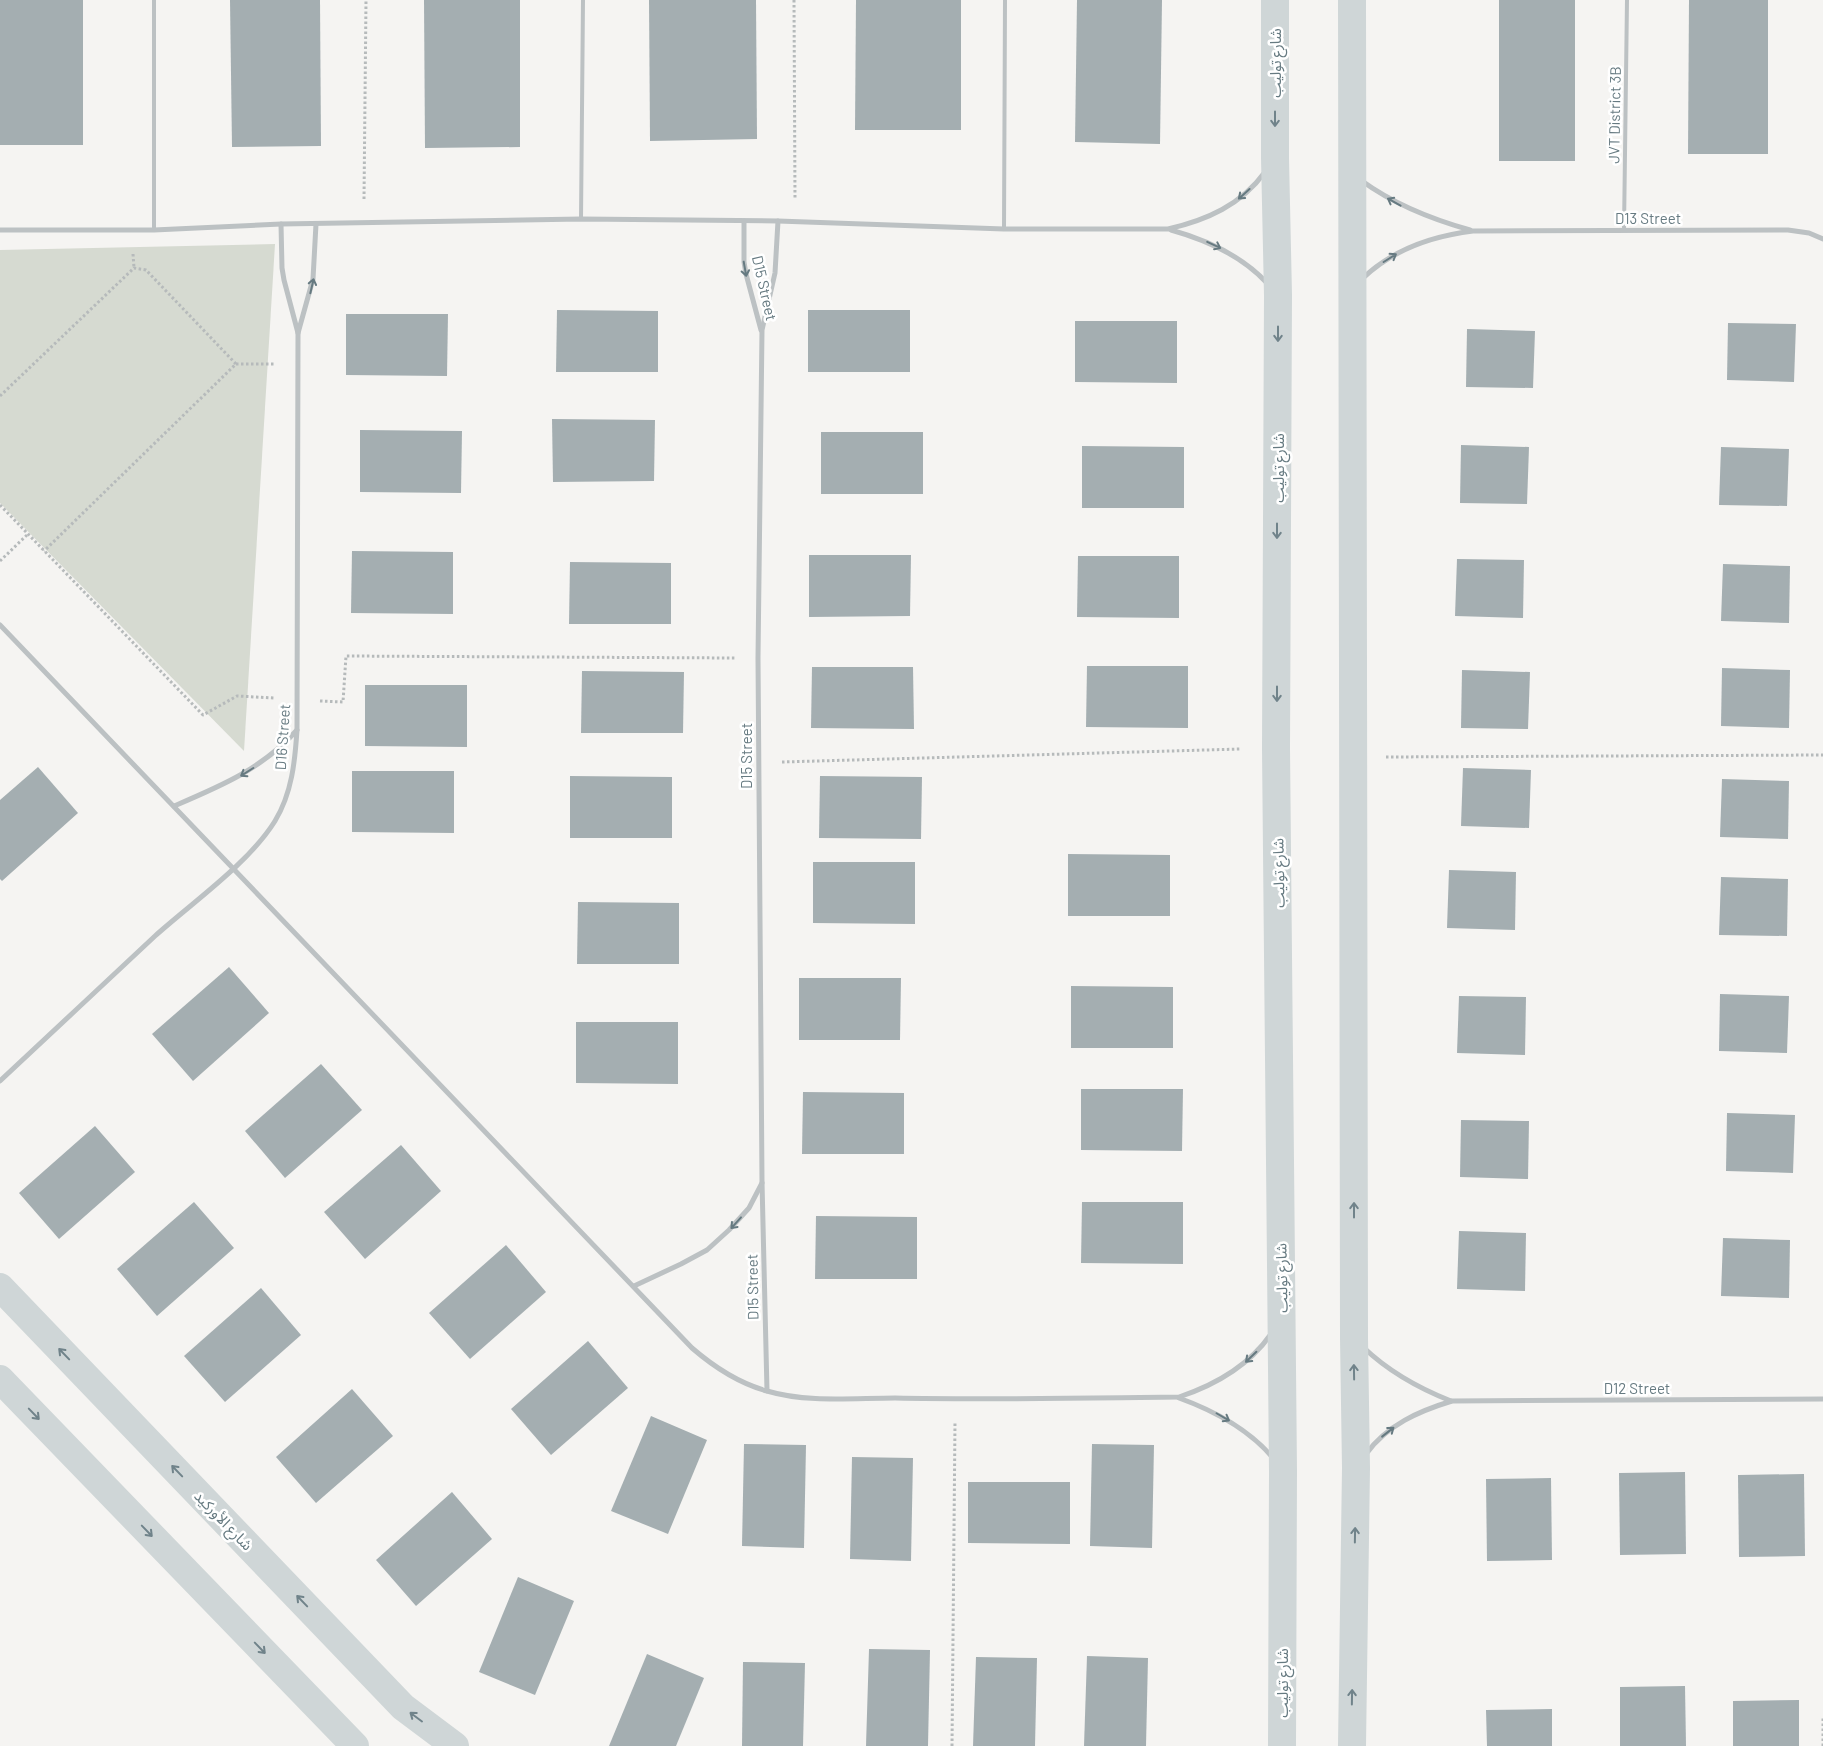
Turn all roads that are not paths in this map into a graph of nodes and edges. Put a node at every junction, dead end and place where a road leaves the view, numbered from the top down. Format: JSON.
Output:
{"nodes":[{"id":1,"x":154,"y":0,"type":"edge"},
{"id":2,"x":582,"y":0,"type":"edge"},
{"id":3,"x":1005,"y":0,"type":"edge"},
{"id":4,"x":1275,"y":0,"type":"edge"},
{"id":5,"x":1352,"y":0,"type":"edge"},
{"id":6,"x":1626,"y":0,"type":"edge"},
{"id":7,"x":1275,"y":158,"type":"junction"},
{"id":8,"x":1352,"y":174,"type":"junction"},
{"id":9,"x":581,"y":219,"type":"junction"},
{"id":10,"x":744,"y":221,"type":"junction"},
{"id":11,"x":778,"y":221,"type":"junction"},
{"id":12,"x":282,"y":224,"type":"junction"},
{"id":13,"x":316,"y":224,"type":"junction"},
{"id":14,"x":1168,"y":229,"type":"junction"},
{"id":15,"x":0,"y":230,"type":"edge"},
{"id":16,"x":154,"y":230,"type":"junction"},
{"id":17,"x":1004,"y":230,"type":"junction"},
{"id":18,"x":1624,"y":230,"type":"junction"},
{"id":19,"x":1473,"y":231,"type":"junction"},
{"id":20,"x":1823,"y":239,"type":"edge"},
{"id":21,"x":1353,"y":288,"type":"junction"},
{"id":22,"x":1278,"y":296,"type":"junction"},
{"id":23,"x":762,"y":330,"type":"junction"},
{"id":24,"x":298,"y":333,"type":"junction"},
{"id":25,"x":0,"y":625,"type":"edge"},
{"id":26,"x":297,"y":730,"type":"junction"},
{"id":27,"x":174,"y":806,"type":"junction"},
{"id":28,"x":233,"y":868,"type":"junction"},
{"id":29,"x":0,"y":1081,"type":"edge"},
{"id":30,"x":762,"y":1182,"type":"junction"},
{"id":31,"x":634,"y":1286,"type":"junction"},
{"id":32,"x":0,"y":1287,"type":"edge"},
{"id":33,"x":1282,"y":1319,"type":"junction"},
{"id":34,"x":1354,"y":1338,"type":"junction"},
{"id":35,"x":0,"y":1379,"type":"edge"},
{"id":36,"x":767,"y":1391,"type":"junction"},
{"id":37,"x":1179,"y":1397,"type":"junction"},
{"id":38,"x":1823,"y":1399,"type":"edge"},
{"id":39,"x":1452,"y":1401,"type":"junction"},
{"id":40,"x":1356,"y":1468,"type":"junction"},
{"id":41,"x":1283,"y":1471,"type":"junction"},
{"id":42,"x":355,"y":1746,"type":"edge"},
{"id":43,"x":455,"y":1746,"type":"edge"},
{"id":44,"x":1282,"y":1746,"type":"edge"},
{"id":45,"x":1352,"y":1746,"type":"edge"}],
"edges":[{"from":1,"to":16,"type":"lane"},
{"from":2,"to":9,"type":"lane"},
{"from":3,"to":17,"type":"lane"},
{"from":4,"to":7,"type":"street","name":"شارع توليب","one_way":true},
{"from":5,"to":8,"type":"street"},
{"from":6,"to":18,"type":"lane","name":"JVT District 3B"},
{"from":7,"to":14,"type":"street","one_way":true},
{"from":7,"to":22,"type":"street","name":"شارع توليب"},
{"from":19,"to":8,"type":"street","name":"D13 Street","one_way":true},
{"from":8,"to":21,"type":"street"},
{"from":9,"to":10,"type":"street"},
{"from":9,"to":13,"type":"street"},
{"from":10,"to":11,"type":"street"},
{"from":10,"to":23,"type":"street","name":"D15 Street","one_way":true},
{"from":11,"to":17,"type":"street"},
{"from":11,"to":23,"type":"street","name":"D15 Street"},
{"from":12,"to":13,"type":"street"},
{"from":12,"to":16,"type":"street"},
{"from":12,"to":24,"type":"street","name":"D16 Street"},
{"from":24,"to":13,"type":"street","name":"D16 Street","one_way":true},
{"from":14,"to":17,"type":"street"},
{"from":14,"to":22,"type":"street","one_way":true},
{"from":15,"to":16,"type":"street"},
{"from":18,"to":19,"type":"street","name":"D13 Street"},
{"from":18,"to":20,"type":"street","name":"D13 Street"},
{"from":21,"to":19,"type":"street","name":"D13 Street","one_way":true},
{"from":34,"to":21,"type":"street","one_way":true},
{"from":22,"to":33,"type":"street","name":"شارع توليب","one_way":true},
{"from":23,"to":30,"type":"street","name":"D15 Street"},
{"from":24,"to":26,"type":"street","name":"D16 Street"},
{"from":25,"to":27,"type":"street"},
{"from":26,"to":27,"type":"street","one_way":true},
{"from":26,"to":28,"type":"street","name":"D16 Street"},
{"from":27,"to":28,"type":"street"},
{"from":28,"to":29,"type":"street","name":"D16 Street"},
{"from":28,"to":31,"type":"street"},
{"from":30,"to":31,"type":"street","name":"D15 Street","one_way":true},
{"from":30,"to":36,"type":"street","name":"D15 Street"},
{"from":31,"to":36,"type":"street"},
{"from":43,"to":32,"type":"street","name":"شارع الأوركيد","one_way":true},
{"from":33,"to":37,"type":"street","one_way":true},
{"from":33,"to":41,"type":"street","name":"شارع توليب"},
{"from":34,"to":39,"type":"street","name":"D12 Street"},
{"from":40,"to":34,"type":"street","one_way":true},
{"from":35,"to":42,"type":"street","one_way":true},
{"from":36,"to":37,"type":"street"},
{"from":37,"to":41,"type":"street","one_way":true},
{"from":38,"to":39,"type":"street","name":"D12 Street"},
{"from":40,"to":39,"type":"street","name":"D12 Street","one_way":true},
{"from":45,"to":40,"type":"street","one_way":true},
{"from":41,"to":44,"type":"street","name":"شارع توليب"}]}
